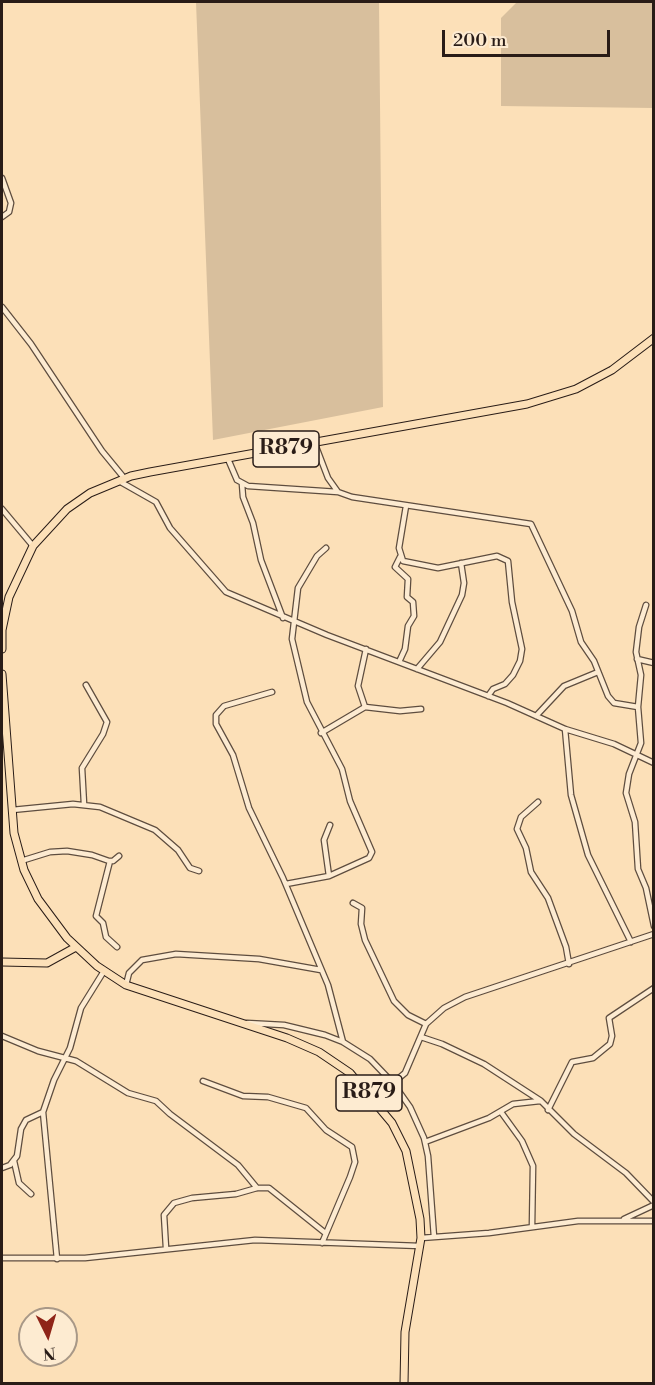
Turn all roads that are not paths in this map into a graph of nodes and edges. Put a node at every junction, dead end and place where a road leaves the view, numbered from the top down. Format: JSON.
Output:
{"nodes":[{"id":1,"x":2,"y":178,"type":"edge"},
{"id":2,"x":2,"y":218,"type":"edge"},
{"id":3,"x":2,"y":307,"type":"edge"},
{"id":4,"x":654,"y":338,"type":"edge"},
{"id":5,"x":315,"y":444,"type":"junction"},
{"id":6,"x":228,"y":459,"type":"junction"},
{"id":7,"x":122,"y":480,"type":"junction"},
{"id":8,"x":242,"y":484,"type":"junction"},
{"id":9,"x":338,"y":492,"type":"junction"},
{"id":10,"x":406,"y":506,"type":"junction"},
{"id":11,"x":2,"y":509,"type":"edge"},
{"id":12,"x":33,"y":546,"type":"junction"},
{"id":13,"x":326,"y":548,"type":"dead end"},
{"id":14,"x":400,"y":557,"type":"junction"},
{"id":15,"x":461,"y":563,"type":"junction"},
{"id":16,"x":646,"y":605,"type":"dead end"},
{"id":17,"x":284,"y":618,"type":"junction"},
{"id":18,"x":293,"y":621,"type":"junction"},
{"id":19,"x":2,"y":649,"type":"edge"},
{"id":20,"x":366,"y":650,"type":"junction"},
{"id":21,"x":637,"y":659,"type":"junction"},
{"id":22,"x":399,"y":662,"type":"junction"},
{"id":23,"x":654,"y":663,"type":"edge"},
{"id":24,"x":417,"y":669,"type":"junction"},
{"id":25,"x":598,"y":672,"type":"junction"},
{"id":26,"x":2,"y":674,"type":"edge"},
{"id":27,"x":86,"y":685,"type":"dead end"},
{"id":28,"x":272,"y":692,"type":"dead end"},
{"id":29,"x":488,"y":696,"type":"junction"},
{"id":30,"x":365,"y":707,"type":"junction"},
{"id":31,"x":638,"y":707,"type":"junction"},
{"id":32,"x":421,"y":710,"type":"dead end"},
{"id":33,"x":536,"y":716,"type":"junction"},
{"id":34,"x":565,"y":729,"type":"junction"},
{"id":35,"x":321,"y":733,"type":"junction"},
{"id":36,"x":635,"y":756,"type":"junction"},
{"id":37,"x":654,"y":763,"type":"edge"},
{"id":38,"x":5,"y":772,"type":"edge"},
{"id":39,"x":538,"y":802,"type":"dead end"},
{"id":40,"x":84,"y":804,"type":"junction"},
{"id":41,"x":12,"y":810,"type":"junction"},
{"id":42,"x":330,"y":825,"type":"dead end"},
{"id":43,"x":119,"y":856,"type":"dead end"},
{"id":44,"x":21,"y":861,"type":"junction"},
{"id":45,"x":110,"y":861,"type":"junction"},
{"id":46,"x":199,"y":871,"type":"dead end"},
{"id":47,"x":329,"y":876,"type":"junction"},
{"id":48,"x":286,"y":884,"type":"junction"},
{"id":49,"x":353,"y":903,"type":"dead end"},
{"id":50,"x":654,"y":926,"type":"edge"},
{"id":51,"x":654,"y":934,"type":"edge"},
{"id":52,"x":631,"y":942,"type":"junction"},
{"id":53,"x":76,"y":947,"type":"junction"},
{"id":54,"x":117,"y":947,"type":"dead end"},
{"id":55,"x":2,"y":962,"type":"edge"},
{"id":56,"x":569,"y":964,"type":"junction"},
{"id":57,"x":321,"y":970,"type":"junction"},
{"id":58,"x":104,"y":971,"type":"junction"},
{"id":59,"x":126,"y":985,"type":"junction"},
{"id":60,"x":654,"y":988,"type":"edge"},
{"id":61,"x":242,"y":1023,"type":"junction"},
{"id":62,"x":426,"y":1024,"type":"junction"},
{"id":63,"x":2,"y":1035,"type":"edge"},
{"id":64,"x":421,"y":1037,"type":"junction"},
{"id":65,"x":343,"y":1042,"type":"junction"},
{"id":66,"x":66,"y":1058,"type":"junction"},
{"id":67,"x":203,"y":1081,"type":"dead end"},
{"id":68,"x":393,"y":1083,"type":"junction"},
{"id":69,"x":541,"y":1101,"type":"junction"},
{"id":70,"x":548,"y":1110,"type":"junction"},
{"id":71,"x":43,"y":1112,"type":"junction"},
{"id":72,"x":501,"y":1112,"type":"junction"},
{"id":73,"x":425,"y":1142,"type":"junction"},
{"id":74,"x":14,"y":1161,"type":"junction"},
{"id":75,"x":2,"y":1168,"type":"edge"},
{"id":76,"x":257,"y":1188,"type":"junction"},
{"id":77,"x":31,"y":1194,"type":"dead end"},
{"id":78,"x":654,"y":1204,"type":"edge"},
{"id":79,"x":624,"y":1219,"type":"junction"},
{"id":80,"x":654,"y":1221,"type":"edge"},
{"id":81,"x":532,"y":1227,"type":"junction"},
{"id":82,"x":324,"y":1232,"type":"junction"},
{"id":83,"x":434,"y":1237,"type":"junction"},
{"id":84,"x":421,"y":1238,"type":"junction"},
{"id":85,"x":322,"y":1243,"type":"junction"},
{"id":86,"x":420,"y":1246,"type":"junction"},
{"id":87,"x":166,"y":1248,"type":"junction"},
{"id":88,"x":2,"y":1258,"type":"edge"},
{"id":89,"x":57,"y":1259,"type":"junction"},
{"id":90,"x":404,"y":1383,"type":"edge"}],
"edges":[{"from":1,"to":2,"type":"street"},
{"from":3,"to":7,"type":"street"},
{"from":4,"to":5,"type":"main road","number":"R879"},
{"from":5,"to":6,"type":"main road","number":"R879"},
{"from":5,"to":9,"type":"street"},
{"from":6,"to":7,"type":"main road","number":"R879"},
{"from":6,"to":8,"type":"street"},
{"from":7,"to":12,"type":"main road","number":"R879"},
{"from":7,"to":17,"type":"street"},
{"from":8,"to":9,"type":"street"},
{"from":8,"to":17,"type":"street"},
{"from":9,"to":10,"type":"street"},
{"from":10,"to":14,"type":"street"},
{"from":10,"to":25,"type":"street"},
{"from":11,"to":12,"type":"street"},
{"from":12,"to":19,"type":"main road","number":"R879"},
{"from":13,"to":18,"type":"street"},
{"from":14,"to":15,"type":"street"},
{"from":14,"to":22,"type":"street"},
{"from":15,"to":24,"type":"street"},
{"from":15,"to":29,"type":"street"},
{"from":16,"to":21,"type":"street"},
{"from":17,"to":18,"type":"street"},
{"from":18,"to":20,"type":"street"},
{"from":18,"to":35,"type":"street"},
{"from":20,"to":22,"type":"street"},
{"from":20,"to":30,"type":"street"},
{"from":21,"to":23,"type":"street"},
{"from":21,"to":31,"type":"street"},
{"from":22,"to":24,"type":"street"},
{"from":24,"to":29,"type":"street"},
{"from":25,"to":31,"type":"street"},
{"from":25,"to":33,"type":"street"},
{"from":26,"to":38,"type":"main road","number":"R879"},
{"from":27,"to":40,"type":"street"},
{"from":28,"to":48,"type":"street"},
{"from":29,"to":33,"type":"street"},
{"from":30,"to":32,"type":"street"},
{"from":30,"to":35,"type":"street"},
{"from":31,"to":36,"type":"street"},
{"from":33,"to":34,"type":"street"},
{"from":34,"to":36,"type":"street"},
{"from":34,"to":52,"type":"street"},
{"from":35,"to":47,"type":"street"},
{"from":36,"to":37,"type":"street"},
{"from":36,"to":50,"type":"street"},
{"from":38,"to":41,"type":"main road","number":"R879"},
{"from":39,"to":56,"type":"street"},
{"from":40,"to":41,"type":"street"},
{"from":40,"to":46,"type":"street"},
{"from":41,"to":44,"type":"main road","number":"R879"},
{"from":42,"to":47,"type":"street"},
{"from":43,"to":45,"type":"street"},
{"from":44,"to":45,"type":"street"},
{"from":44,"to":53,"type":"main road","number":"R879"},
{"from":45,"to":54,"type":"street"},
{"from":47,"to":48,"type":"street"},
{"from":48,"to":57,"type":"street"},
{"from":49,"to":62,"type":"street"},
{"from":51,"to":52,"type":"street"},
{"from":52,"to":56,"type":"street"},
{"from":53,"to":55,"type":"main road"},
{"from":53,"to":58,"type":"main road","number":"R879"},
{"from":56,"to":62,"type":"street"},
{"from":57,"to":59,"type":"street"},
{"from":57,"to":65,"type":"street"},
{"from":58,"to":59,"type":"main road","number":"R879"},
{"from":58,"to":66,"type":"street"},
{"from":59,"to":61,"type":"main road","number":"R879"},
{"from":60,"to":70,"type":"street"},
{"from":61,"to":65,"type":"street"},
{"from":61,"to":84,"type":"main road","number":"R879"},
{"from":62,"to":64,"type":"street"},
{"from":63,"to":66,"type":"street"},
{"from":64,"to":68,"type":"street"},
{"from":64,"to":69,"type":"street"},
{"from":65,"to":68,"type":"street"},
{"from":66,"to":71,"type":"street"},
{"from":66,"to":76,"type":"street"},
{"from":67,"to":82,"type":"street"},
{"from":68,"to":73,"type":"street"},
{"from":69,"to":70,"type":"street"},
{"from":69,"to":72,"type":"street"},
{"from":70,"to":78,"type":"street"},
{"from":71,"to":74,"type":"street"},
{"from":71,"to":89,"type":"street"},
{"from":72,"to":73,"type":"street"},
{"from":72,"to":81,"type":"street"},
{"from":73,"to":83,"type":"street"},
{"from":74,"to":75,"type":"street"},
{"from":74,"to":77,"type":"street"},
{"from":76,"to":82,"type":"street"},
{"from":76,"to":87,"type":"street"},
{"from":78,"to":79,"type":"street"},
{"from":79,"to":80,"type":"street"},
{"from":79,"to":81,"type":"street"},
{"from":81,"to":83,"type":"street"},
{"from":82,"to":85,"type":"street"},
{"from":83,"to":84,"type":"street"},
{"from":84,"to":86,"type":"main road","number":"R879"},
{"from":85,"to":86,"type":"street"},
{"from":85,"to":87,"type":"street"},
{"from":86,"to":90,"type":"main road","number":"R879"},
{"from":87,"to":89,"type":"street"},
{"from":88,"to":89,"type":"street"}]}
